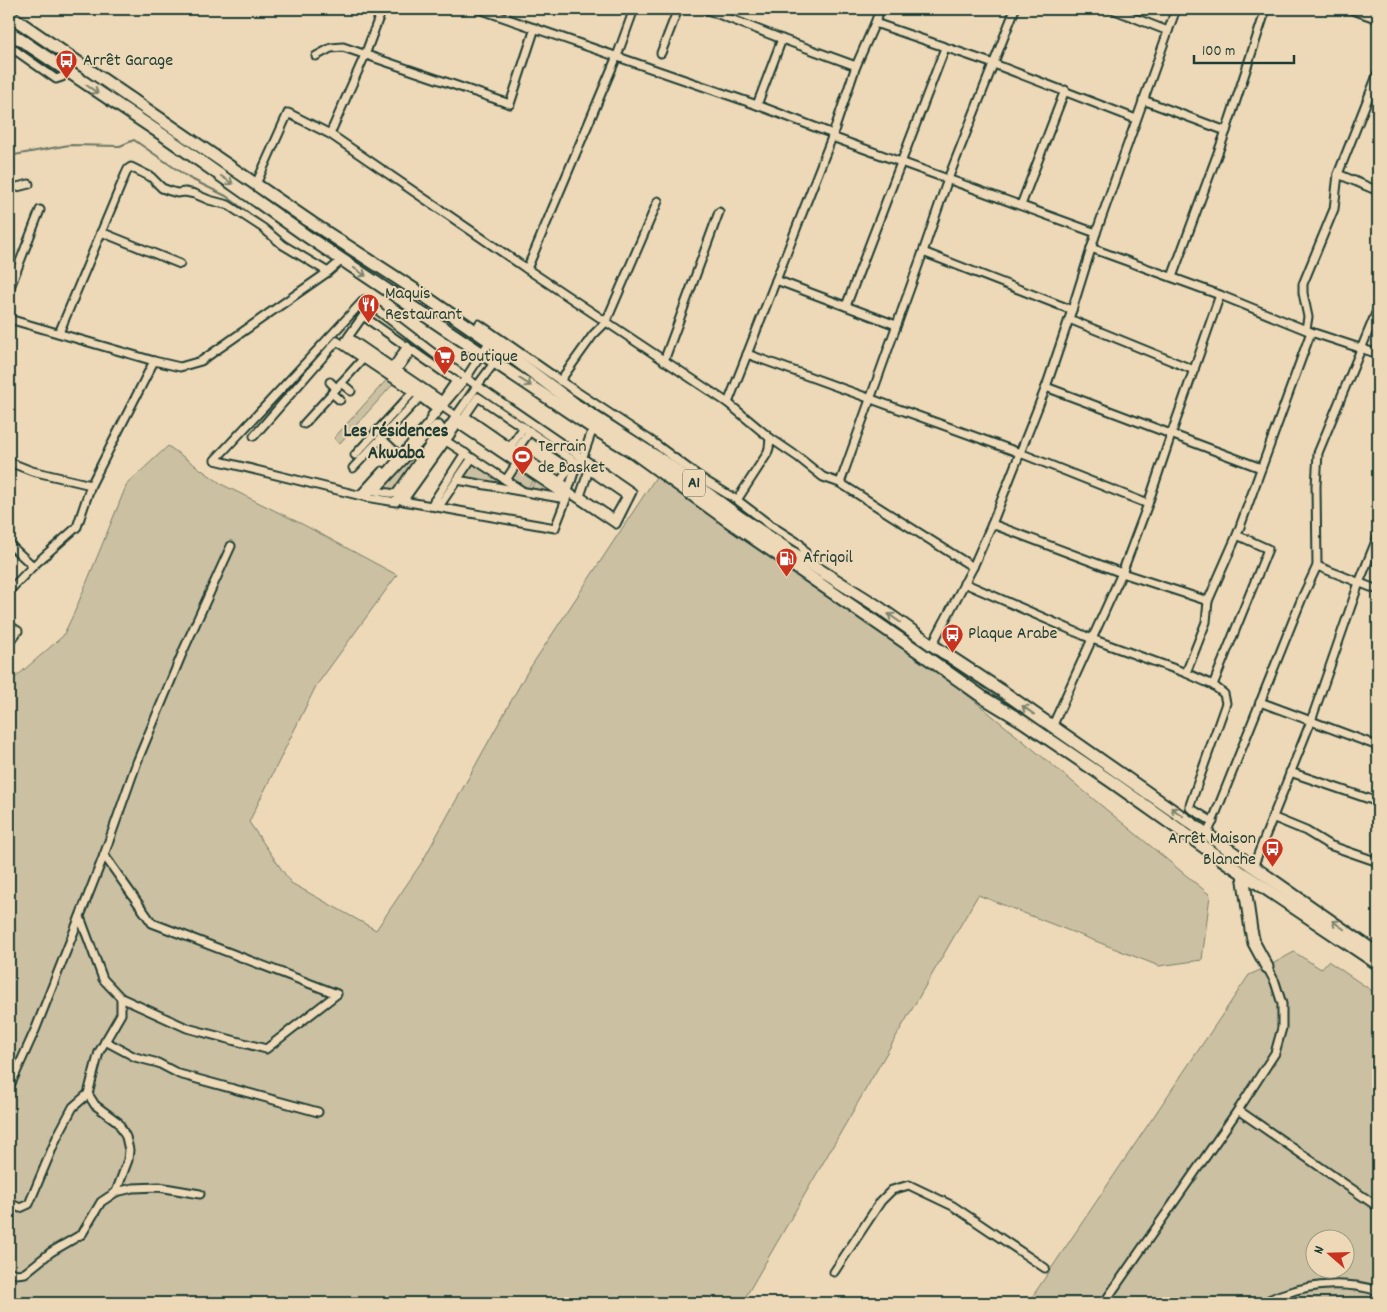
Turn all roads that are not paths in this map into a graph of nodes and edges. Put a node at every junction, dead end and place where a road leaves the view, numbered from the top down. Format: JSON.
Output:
{"nodes":[{"id":1,"x":382,"y":9,"type":"edge"},
{"id":2,"x":479,"y":9,"type":"edge"},
{"id":3,"x":634,"y":9,"type":"edge"},
{"id":4,"x":678,"y":9,"type":"edge"},
{"id":5,"x":705,"y":9,"type":"edge"},
{"id":6,"x":880,"y":9,"type":"edge"},
{"id":7,"x":1015,"y":9,"type":"edge"},
{"id":8,"x":1112,"y":9,"type":"edge"},
{"id":9,"x":1176,"y":9,"type":"edge"},
{"id":10,"x":1266,"y":9,"type":"edge"},
{"id":11,"x":1350,"y":9,"type":"edge"},
{"id":12,"x":714,"y":10,"type":"edge"},
{"id":13,"x":9,"y":15,"type":"edge"},
{"id":14,"x":1378,"y":19,"type":"edge"},
{"id":15,"x":875,"y":24,"type":"junction"},
{"id":16,"x":535,"y":28,"type":"junction"},
{"id":17,"x":1168,"y":31,"type":"junction"},
{"id":18,"x":9,"y":32,"type":"edge"},
{"id":19,"x":782,"y":39,"type":"junction"},
{"id":20,"x":9,"y":46,"type":"edge"},
{"id":21,"x":945,"y":48,"type":"junction"},
{"id":22,"x":662,"y":52,"type":"dead end"},
{"id":23,"x":365,"y":55,"type":"junction"},
{"id":24,"x":316,"y":56,"type":"dead end"},
{"id":25,"x":617,"y":56,"type":"junction"},
{"id":26,"x":994,"y":64,"type":"junction"},
{"id":27,"x":856,"y":66,"type":"junction"},
{"id":28,"x":67,"y":71,"type":"junction"},
{"id":29,"x":1378,"y":73,"type":"edge"},
{"id":30,"x":1065,"y":90,"type":"junction"},
{"id":31,"x":1143,"y":100,"type":"junction"},
{"id":32,"x":757,"y":105,"type":"junction"},
{"id":33,"x":1136,"y":118,"type":"junction"},
{"id":34,"x":1226,"y":131,"type":"junction"},
{"id":35,"x":330,"y":134,"type":"junction"},
{"id":36,"x":832,"y":135,"type":"junction"},
{"id":37,"x":901,"y":162,"type":"junction"},
{"id":38,"x":1338,"y":174,"type":"junction"},
{"id":39,"x":948,"y":179,"type":"junction"},
{"id":40,"x":29,"y":184,"type":"dead end"},
{"id":41,"x":256,"y":184,"type":"junction"},
{"id":42,"x":9,"y":189,"type":"edge"},
{"id":43,"x":1378,"y":190,"type":"edge"},
{"id":44,"x":658,"y":202,"type":"dead end"},
{"id":45,"x":1021,"y":205,"type":"junction"},
{"id":46,"x":40,"y":210,"type":"dead end"},
{"id":47,"x":718,"y":212,"type":"dead end"},
{"id":48,"x":101,"y":232,"type":"junction"},
{"id":49,"x":1096,"y":233,"type":"junction"},
{"id":50,"x":1091,"y":248,"type":"junction"},
{"id":51,"x":923,"y":252,"type":"junction"},
{"id":52,"x":342,"y":260,"type":"junction"},
{"id":53,"x":180,"y":264,"type":"dead end"},
{"id":54,"x":527,"y":269,"type":"junction"},
{"id":55,"x":328,"y":272,"type":"junction"},
{"id":56,"x":1172,"y":277,"type":"junction"},
{"id":57,"x":776,"y":280,"type":"junction"},
{"id":58,"x":9,"y":290,"type":"edge"},
{"id":59,"x":1220,"y":295,"type":"junction"},
{"id":60,"x":846,"y":306,"type":"junction"},
{"id":61,"x":1378,"y":308,"type":"edge"},
{"id":62,"x":1072,"y":310,"type":"junction"},
{"id":63,"x":9,"y":319,"type":"edge"},
{"id":64,"x":1069,"y":319,"type":"junction"},
{"id":65,"x":606,"y":322,"type":"junction"},
{"id":66,"x":479,"y":324,"type":"dead end"},
{"id":67,"x":896,"y":325,"type":"junction"},
{"id":68,"x":1309,"y":330,"type":"junction"},
{"id":69,"x":59,"y":333,"type":"junction"},
{"id":70,"x":346,"y":340,"type":"dead end"},
{"id":71,"x":490,"y":341,"type":"junction"},
{"id":72,"x":409,"y":348,"type":"junction"},
{"id":73,"x":1362,"y":349,"type":"junction"},
{"id":74,"x":504,"y":351,"type":"junction"},
{"id":75,"x":482,"y":354,"type":"junction"},
{"id":76,"x":747,"y":354,"type":"junction"},
{"id":77,"x":1378,"y":354,"type":"edge"},
{"id":78,"x":363,"y":358,"type":"junction"},
{"id":79,"x":154,"y":361,"type":"junction"},
{"id":80,"x":664,"y":361,"type":"junction"},
{"id":81,"x":495,"y":363,"type":"junction"},
{"id":82,"x":395,"y":369,"type":"junction"},
{"id":83,"x":1194,"y":370,"type":"junction"},
{"id":84,"x":466,"y":378,"type":"junction"},
{"id":85,"x":560,"y":380,"type":"junction"},
{"id":86,"x":330,"y":382,"type":"dead end"},
{"id":87,"x":477,"y":386,"type":"junction"},
{"id":88,"x":1046,"y":386,"type":"junction"},
{"id":89,"x":337,"y":388,"type":"junction"},
{"id":90,"x":351,"y":392,"type":"dead end"},
{"id":91,"x":413,"y":392,"type":"junction"},
{"id":92,"x":420,"y":397,"type":"junction"},
{"id":93,"x":871,"y":398,"type":"junction"},
{"id":94,"x":340,"y":400,"type":"dead end"},
{"id":95,"x":728,"y":403,"type":"junction"},
{"id":96,"x":442,"y":406,"type":"junction"},
{"id":97,"x":456,"y":416,"type":"junction"},
{"id":98,"x":304,"y":424,"type":"dead end"},
{"id":99,"x":593,"y":428,"type":"junction"},
{"id":100,"x":527,"y":429,"type":"junction"},
{"id":101,"x":1171,"y":435,"type":"junction"},
{"id":102,"x":254,"y":436,"type":"dead end"},
{"id":103,"x":380,"y":438,"type":"junction"},
{"id":104,"x":770,"y":438,"type":"junction"},
{"id":105,"x":446,"y":441,"type":"junction"},
{"id":106,"x":513,"y":450,"type":"junction"},
{"id":107,"x":1020,"y":453,"type":"junction"},
{"id":108,"x":398,"y":454,"type":"junction"},
{"id":109,"x":355,"y":455,"type":"dead end"},
{"id":110,"x":468,"y":455,"type":"junction"},
{"id":111,"x":582,"y":458,"type":"junction"},
{"id":112,"x":9,"y":462,"type":"edge"},
{"id":113,"x":517,"y":463,"type":"junction"},
{"id":114,"x":353,"y":468,"type":"dead end"},
{"id":115,"x":1261,"y":468,"type":"junction"},
{"id":116,"x":457,"y":480,"type":"junction"},
{"id":117,"x":506,"y":480,"type":"junction"},
{"id":118,"x":840,"y":483,"type":"junction"},
{"id":119,"x":91,"y":484,"type":"junction"},
{"id":120,"x":375,"y":491,"type":"joint"},
{"id":121,"x":524,"y":492,"type":"junction"},
{"id":122,"x":363,"y":496,"type":"junction"},
{"id":123,"x":568,"y":496,"type":"junction"},
{"id":124,"x":580,"y":496,"type":"joint"},
{"id":125,"x":737,"y":500,"type":"junction"},
{"id":126,"x":396,"y":502,"type":"junction"},
{"id":127,"x":432,"y":503,"type":"junction"},
{"id":128,"x":1148,"y":504,"type":"junction"},
{"id":129,"x":992,"y":524,"type":"junction"},
{"id":130,"x":1237,"y":536,"type":"junction"},
{"id":131,"x":1378,"y":536,"type":"edge"},
{"id":132,"x":9,"y":544,"type":"edge"},
{"id":133,"x":231,"y":546,"type":"dead end"},
{"id":134,"x":802,"y":559,"type":"junction"},
{"id":135,"x":33,"y":566,"type":"junction"},
{"id":136,"x":1317,"y":566,"type":"junction"},
{"id":137,"x":973,"y":567,"type":"junction"},
{"id":138,"x":1122,"y":574,"type":"junction"},
{"id":139,"x":964,"y":583,"type":"junction"},
{"id":140,"x":1359,"y":583,"type":"junction"},
{"id":141,"x":1378,"y":590,"type":"edge"},
{"id":142,"x":9,"y":591,"type":"edge"},
{"id":143,"x":1208,"y":601,"type":"junction"},
{"id":144,"x":9,"y":625,"type":"edge"},
{"id":145,"x":1092,"y":639,"type":"junction"},
{"id":146,"x":9,"y":643,"type":"edge"},
{"id":147,"x":932,"y":645,"type":"junction"},
{"id":148,"x":1186,"y":673,"type":"junction"},
{"id":149,"x":1213,"y":685,"type":"junction"},
{"id":150,"x":1260,"y":702,"type":"junction"},
{"id":151,"x":1311,"y":721,"type":"junction"},
{"id":152,"x":1052,"y":727,"type":"junction"},
{"id":153,"x":1378,"y":746,"type":"edge"},
{"id":154,"x":1290,"y":772,"type":"junction"},
{"id":155,"x":1378,"y":802,"type":"edge"},
{"id":156,"x":1272,"y":817,"type":"junction"},
{"id":157,"x":1213,"y":822,"type":"junction"},
{"id":158,"x":1207,"y":835,"type":"junction"},
{"id":159,"x":104,"y":855,"type":"junction"},
{"id":160,"x":1378,"y":862,"type":"edge"},
{"id":161,"x":1248,"y":870,"type":"junction"},
{"id":162,"x":80,"y":917,"type":"junction"},
{"id":163,"x":1378,"y":954,"type":"edge"},
{"id":164,"x":1378,"y":964,"type":"edge"},
{"id":165,"x":1266,"y":967,"type":"joint"},
{"id":166,"x":121,"y":998,"type":"junction"},
{"id":167,"x":105,"y":1041,"type":"junction"},
{"id":168,"x":9,"y":1088,"type":"edge"},
{"id":169,"x":88,"y":1094,"type":"junction"},
{"id":170,"x":1238,"y":1110,"type":"junction"},
{"id":171,"x":318,"y":1112,"type":"dead end"},
{"id":172,"x":116,"y":1192,"type":"junction"},
{"id":173,"x":200,"y":1194,"type":"dead end"},
{"id":174,"x":9,"y":1203,"type":"edge"},
{"id":175,"x":1378,"y":1207,"type":"edge"},
{"id":176,"x":1045,"y":1268,"type":"dead end"},
{"id":177,"x":9,"y":1271,"type":"edge"},
{"id":178,"x":834,"y":1272,"type":"dead end"},
{"id":179,"x":1378,"y":1291,"type":"edge"},
{"id":180,"x":1104,"y":1303,"type":"edge"},
{"id":181,"x":1262,"y":1303,"type":"edge"}],
"edges":[{"from":1,"to":23,"type":"street"},
{"from":2,"to":16,"type":"street"},
{"from":3,"to":25,"type":"street"},
{"from":4,"to":22,"type":"street"},
{"from":5,"to":12,"type":"street"},
{"from":6,"to":15,"type":"street"},
{"from":7,"to":26,"type":"street"},
{"from":8,"to":17,"type":"street"},
{"from":9,"to":17,"type":"street"},
{"from":10,"to":34,"type":"street"},
{"from":11,"to":14,"type":"street"},
{"from":12,"to":19,"type":"street"},
{"from":13,"to":41,"type":"main road","number":"A1"},
{"from":15,"to":21,"type":"street"},
{"from":15,"to":27,"type":"street"},
{"from":16,"to":23,"type":"street"},
{"from":16,"to":25,"type":"street"},
{"from":17,"to":31,"type":"street"},
{"from":18,"to":28,"type":"main road","number":"A1"},
{"from":19,"to":27,"type":"street"},
{"from":19,"to":32,"type":"street"},
{"from":20,"to":28,"type":"street"},
{"from":21,"to":26,"type":"street"},
{"from":21,"to":37,"type":"street"},
{"from":23,"to":24,"type":"street"},
{"from":23,"to":35,"type":"street"},
{"from":25,"to":32,"type":"street"},
{"from":25,"to":54,"type":"street"},
{"from":26,"to":30,"type":"street"},
{"from":26,"to":39,"type":"street"},
{"from":27,"to":36,"type":"street"},
{"from":28,"to":52,"type":"main road","number":"A1","one_way":true},
{"from":29,"to":38,"type":"street"},
{"from":30,"to":33,"type":"street"},
{"from":30,"to":45,"type":"street"},
{"from":31,"to":33,"type":"street"},
{"from":31,"to":34,"type":"street"},
{"from":32,"to":36,"type":"street"},
{"from":33,"to":49,"type":"street"},
{"from":34,"to":56,"type":"street"},
{"from":35,"to":41,"type":"street"},
{"from":35,"to":54,"type":"street"},
{"from":36,"to":37,"type":"street"},
{"from":36,"to":57,"type":"street"},
{"from":37,"to":39,"type":"street"},
{"from":37,"to":60,"type":"street"},
{"from":38,"to":43,"type":"street"},
{"from":38,"to":68,"type":"street"},
{"from":39,"to":45,"type":"street"},
{"from":39,"to":51,"type":"street"},
{"from":40,"to":42,"type":"street"},
{"from":41,"to":71,"type":"main road","number":"A1"},
{"from":44,"to":65,"type":"street"},
{"from":45,"to":49,"type":"street"},
{"from":46,"to":58,"type":"street"},
{"from":47,"to":80,"type":"street"},
{"from":48,"to":53,"type":"street"},
{"from":48,"to":55,"type":"street"},
{"from":48,"to":69,"type":"street"},
{"from":49,"to":50,"type":"street"},
{"from":50,"to":56,"type":"street"},
{"from":50,"to":62,"type":"street"},
{"from":51,"to":62,"type":"street"},
{"from":51,"to":67,"type":"street"},
{"from":52,"to":55,"type":"street"},
{"from":52,"to":75,"type":"main road","number":"A1","one_way":true},
{"from":54,"to":65,"type":"street"},
{"from":55,"to":79,"type":"street"},
{"from":56,"to":59,"type":"street"},
{"from":57,"to":60,"type":"street"},
{"from":57,"to":76,"type":"street"},
{"from":59,"to":68,"type":"street"},
{"from":59,"to":83,"type":"street"},
{"from":60,"to":67,"type":"street"},
{"from":61,"to":73,"type":"street"},
{"from":62,"to":64,"type":"street"},
{"from":63,"to":69,"type":"street"},
{"from":64,"to":83,"type":"street"},
{"from":64,"to":88,"type":"street"},
{"from":65,"to":80,"type":"street"},
{"from":65,"to":85,"type":"street"},
{"from":66,"to":85,"type":"street"},
{"from":67,"to":93,"type":"street"},
{"from":68,"to":73,"type":"street"},
{"from":68,"to":115,"type":"street"},
{"from":69,"to":79,"type":"street"},
{"from":70,"to":96,"type":"street"},
{"from":71,"to":74,"type":"main road","number":"A1"},
{"from":71,"to":75,"type":"street"},
{"from":72,"to":82,"type":"street"},
{"from":72,"to":82,"type":"street"},
{"from":72,"to":82,"type":"street"},
{"from":73,"to":77,"type":"street"},
{"from":73,"to":136,"type":"street"},
{"from":74,"to":81,"type":"street"},
{"from":74,"to":134,"type":"main road","number":"A1"},
{"from":75,"to":81,"type":"main road","number":"A1"},
{"from":75,"to":84,"type":"street"},
{"from":76,"to":93,"type":"street"},
{"from":76,"to":95,"type":"street"},
{"from":78,"to":89,"type":"street"},
{"from":78,"to":91,"type":"street"},
{"from":78,"to":102,"type":"street"},
{"from":79,"to":119,"type":"street"},
{"from":80,"to":95,"type":"street"},
{"from":81,"to":87,"type":"street"},
{"from":81,"to":99,"type":"main road","number":"A1","one_way":true},
{"from":83,"to":101,"type":"street"},
{"from":84,"to":87,"type":"street"},
{"from":84,"to":96,"type":"street"},
{"from":84,"to":122,"type":"street"},
{"from":85,"to":125,"type":"street"},
{"from":86,"to":89,"type":"street"},
{"from":87,"to":97,"type":"street"},
{"from":87,"to":111,"type":"street"},
{"from":88,"to":101,"type":"street"},
{"from":88,"to":107,"type":"street"},
{"from":89,"to":90,"type":"street"},
{"from":89,"to":94,"type":"street"},
{"from":89,"to":98,"type":"street"},
{"from":91,"to":92,"type":"street"},
{"from":91,"to":109,"type":"street"},
{"from":92,"to":103,"type":"street"},
{"from":92,"to":108,"type":"street"},
{"from":93,"to":107,"type":"street"},
{"from":93,"to":118,"type":"street"},
{"from":95,"to":104,"type":"street"},
{"from":96,"to":97,"type":"street"},
{"from":96,"to":122,"type":"street"},
{"from":97,"to":123,"type":"street"},
{"from":97,"to":126,"type":"street"},
{"from":99,"to":111,"type":"street"},
{"from":99,"to":161,"type":"main road","number":"A1"},
{"from":100,"to":106,"type":"street"},
{"from":100,"to":106,"type":"street"},
{"from":100,"to":106,"type":"street"},
{"from":101,"to":115,"type":"street"},
{"from":101,"to":128,"type":"street"},
{"from":103,"to":108,"type":"street"},
{"from":103,"to":114,"type":"street"},
{"from":104,"to":118,"type":"street"},
{"from":104,"to":125,"type":"street"},
{"from":105,"to":110,"type":"street"},
{"from":105,"to":113,"type":"street"},
{"from":105,"to":127,"type":"street"},
{"from":107,"to":128,"type":"street"},
{"from":107,"to":129,"type":"street"},
{"from":108,"to":122,"type":"street"},
{"from":110,"to":116,"type":"street"},
{"from":110,"to":117,"type":"street"},
{"from":110,"to":127,"type":"street"},
{"from":111,"to":123,"type":"street"},
{"from":111,"to":123,"type":"street"},
{"from":112,"to":119,"type":"street"},
{"from":113,"to":117,"type":"street"},
{"from":113,"to":123,"type":"street"},
{"from":115,"to":130,"type":"street"},
{"from":116,"to":121,"type":"street"},
{"from":116,"to":127,"type":"street"},
{"from":117,"to":121,"type":"street"},
{"from":118,"to":137,"type":"street"},
{"from":119,"to":135,"type":"street"},
{"from":120,"to":120,"type":"street"},
{"from":121,"to":123,"type":"street"},
{"from":122,"to":126,"type":"street"},
{"from":123,"to":126,"type":"street"},
{"from":123,"to":127,"type":"street"},
{"from":124,"to":124,"type":"street"},
{"from":125,"to":134,"type":"street"},
{"from":128,"to":138,"type":"street"},
{"from":129,"to":137,"type":"street"},
{"from":129,"to":138,"type":"street"},
{"from":130,"to":143,"type":"street"},
{"from":130,"to":149,"type":"street"},
{"from":131,"to":140,"type":"street"},
{"from":132,"to":135,"type":"street"},
{"from":133,"to":159,"type":"street"},
{"from":147,"to":134,"type":"main road","number":"A1","one_way":true},
{"from":135,"to":142,"type":"street"},
{"from":136,"to":140,"type":"street"},
{"from":136,"to":150,"type":"street"},
{"from":137,"to":139,"type":"street"},
{"from":138,"to":143,"type":"street"},
{"from":138,"to":145,"type":"street"},
{"from":139,"to":145,"type":"street"},
{"from":139,"to":147,"type":"street"},
{"from":140,"to":141,"type":"street"},
{"from":140,"to":151,"type":"street"},
{"from":143,"to":148,"type":"street"},
{"from":144,"to":146,"type":"street"},
{"from":145,"to":148,"type":"street"},
{"from":145,"to":152,"type":"street"},
{"from":152,"to":147,"type":"main road","number":"A1","one_way":true},
{"from":148,"to":149,"type":"street"},
{"from":149,"to":157,"type":"street"},
{"from":150,"to":151,"type":"street"},
{"from":150,"to":157,"type":"street"},
{"from":151,"to":153,"type":"street"},
{"from":151,"to":154,"type":"street"},
{"from":158,"to":152,"type":"main road","number":"A1","one_way":true},
{"from":154,"to":155,"type":"street"},
{"from":154,"to":156,"type":"street"},
{"from":156,"to":160,"type":"street"},
{"from":156,"to":161,"type":"street"},
{"from":157,"to":158,"type":"street"},
{"from":158,"to":161,"type":"main road","number":"A1"},
{"from":159,"to":162,"type":"street"},
{"from":159,"to":166,"type":"street"},
{"from":163,"to":161,"type":"main road","number":"A1","one_way":true},
{"from":161,"to":164,"type":"main road","number":"A1"},
{"from":161,"to":165,"type":"main road"},
{"from":162,"to":166,"type":"street"},
{"from":162,"to":168,"type":"street"},
{"from":165,"to":170,"type":"street"},
{"from":166,"to":167,"type":"street"},
{"from":167,"to":169,"type":"street"},
{"from":167,"to":171,"type":"street"},
{"from":169,"to":172,"type":"street"},
{"from":169,"to":174,"type":"street"},
{"from":170,"to":175,"type":"street"},
{"from":170,"to":180,"type":"street"},
{"from":172,"to":173,"type":"street"},
{"from":172,"to":177,"type":"street"},
{"from":176,"to":178,"type":"street"},
{"from":179,"to":181,"type":"street"}]}
